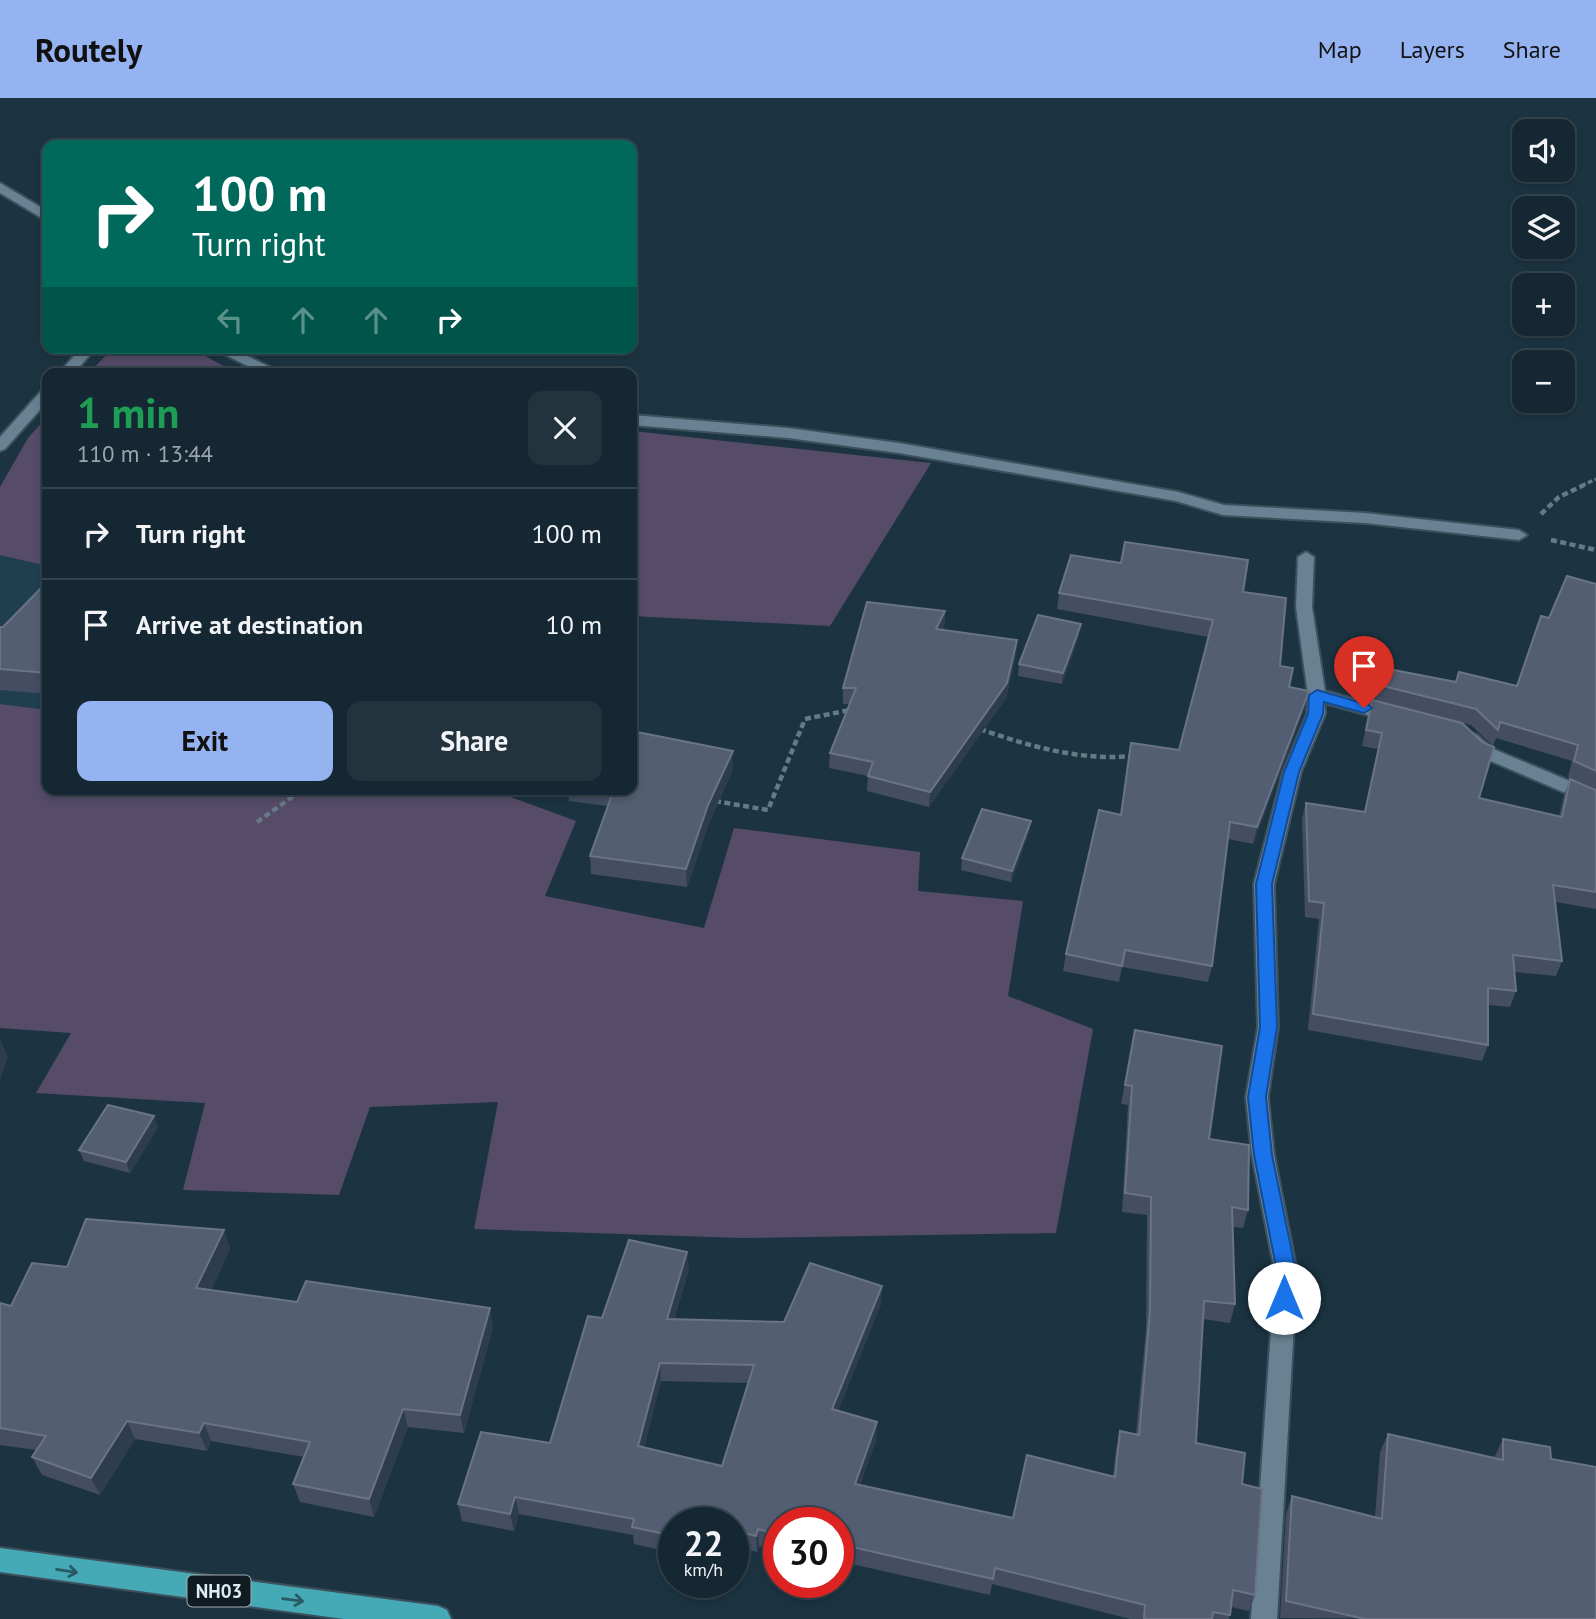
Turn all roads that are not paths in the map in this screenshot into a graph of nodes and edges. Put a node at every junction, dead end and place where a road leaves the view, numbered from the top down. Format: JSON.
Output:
{"nodes":[{"id":1,"x":0,"y":187,"type":"edge"},
{"id":2,"x":42,"y":214,"type":"edge"},
{"id":3,"x":83,"y":354,"type":"edge"},
{"id":4,"x":232,"y":354,"type":"edge"},
{"id":5,"x":71,"y":368,"type":"edge"},
{"id":6,"x":264,"y":368,"type":"edge"},
{"id":7,"x":42,"y":397,"type":"edge"},
{"id":8,"x":637,"y":420,"type":"edge"},
{"id":9,"x":8,"y":426,"type":"edge"},
{"id":10,"x":0,"y":446,"type":"edge"},
{"id":11,"x":1519,"y":535,"type":"road end"},
{"id":12,"x":1306,"y":557,"type":"dead end"},
{"id":13,"x":1317,"y":695,"type":"junction"},
{"id":14,"x":1413,"y":720,"type":"edge"},
{"id":15,"x":1451,"y":729,"type":"edge"},
{"id":16,"x":1596,"y":799,"type":"edge"},
{"id":17,"x":0,"y":1560,"type":"edge"},
{"id":18,"x":438,"y":1619,"type":"edge"},
{"id":19,"x":1264,"y":1619,"type":"edge"}],
"edges":[{"from":1,"to":2,"type":"street"},
{"from":3,"to":5,"type":"street"},
{"from":4,"to":6,"type":"street"},
{"from":7,"to":9,"type":"street"},
{"from":8,"to":11,"type":"street"},
{"from":9,"to":10,"type":"street"},
{"from":12,"to":13,"type":"street"},
{"from":13,"to":14,"type":"street"},
{"from":13,"to":19,"type":"street"},
{"from":15,"to":16,"type":"street"},
{"from":17,"to":18,"type":"highway","number":"NH03","one_way":true}]}
